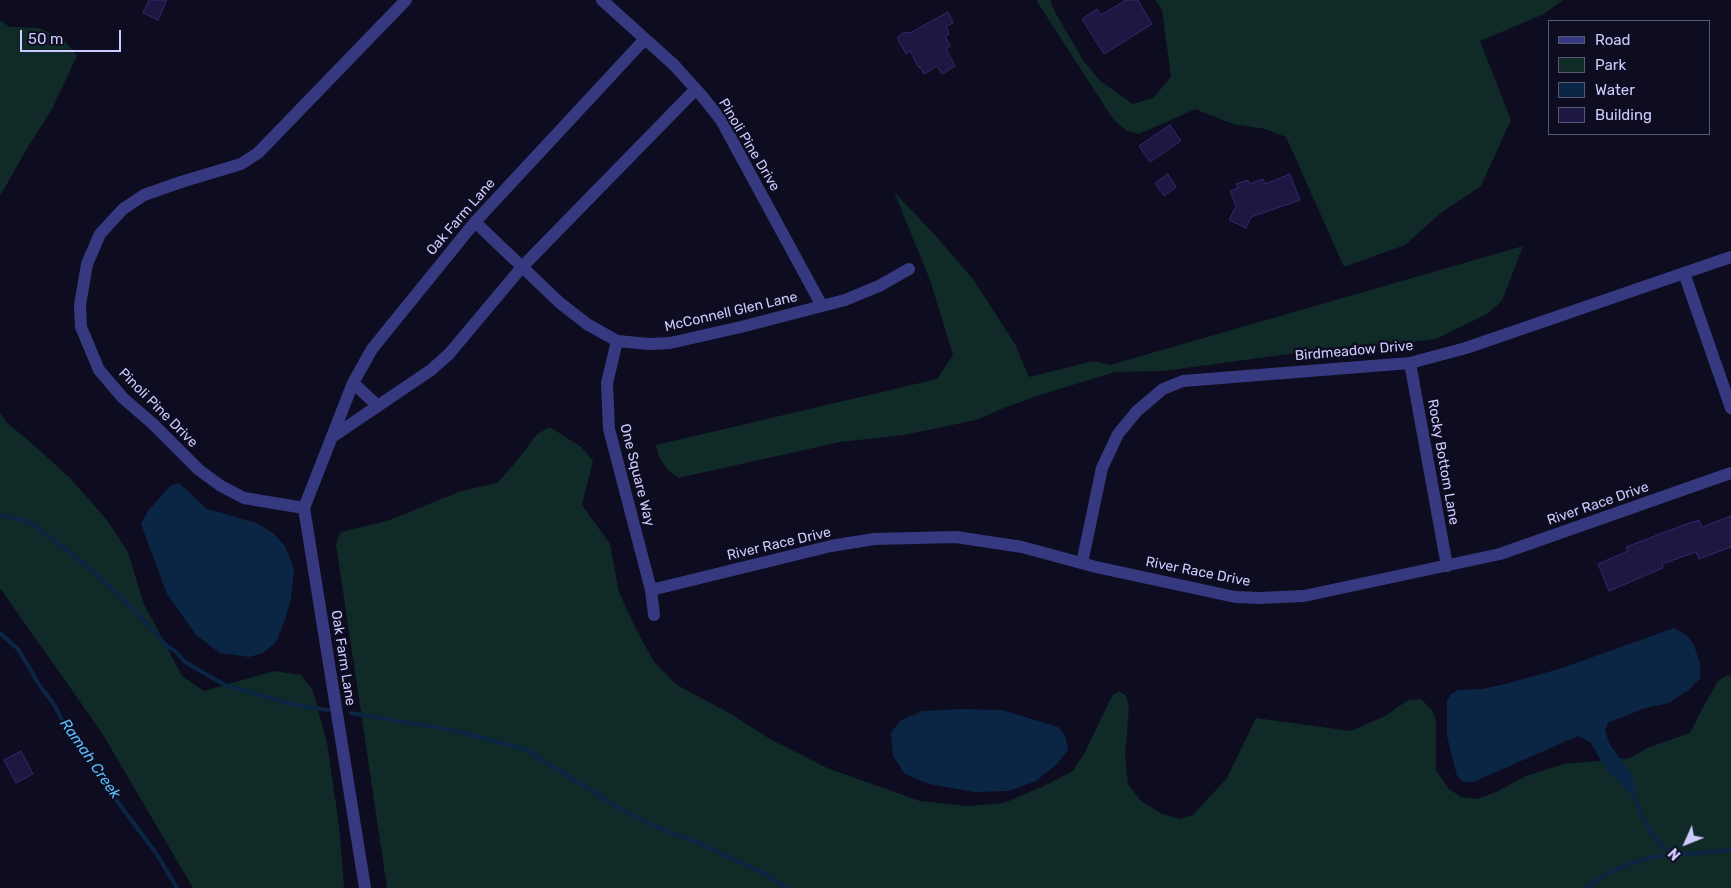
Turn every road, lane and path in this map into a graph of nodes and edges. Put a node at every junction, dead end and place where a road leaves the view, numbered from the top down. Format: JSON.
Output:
{"nodes":[{"id":1,"x":406,"y":0,"type":"edge"},
{"id":2,"x":602,"y":0,"type":"edge"},
{"id":3,"x":645,"y":39,"type":"junction"},
{"id":4,"x":696,"y":89,"type":"junction"},
{"id":5,"x":475,"y":222,"type":"junction"},
{"id":6,"x":1731,"y":257,"type":"edge"},
{"id":7,"x":522,"y":267,"type":"junction"},
{"id":8,"x":909,"y":269,"type":"dead end"},
{"id":9,"x":1684,"y":273,"type":"junction"},
{"id":10,"x":822,"y":306,"type":"junction"},
{"id":11,"x":617,"y":341,"type":"junction"},
{"id":12,"x":1410,"y":364,"type":"junction"},
{"id":13,"x":352,"y":383,"type":"junction"},
{"id":14,"x":378,"y":406,"type":"junction"},
{"id":15,"x":1731,"y":408,"type":"edge"},
{"id":16,"x":332,"y":437,"type":"junction"},
{"id":17,"x":1731,"y":473,"type":"edge"},
{"id":18,"x":304,"y":508,"type":"junction"},
{"id":19,"x":1082,"y":563,"type":"junction"},
{"id":20,"x":1447,"y":566,"type":"junction"},
{"id":21,"x":650,"y":590,"type":"junction"},
{"id":22,"x":654,"y":615,"type":"dead end"},
{"id":23,"x":365,"y":888,"type":"edge"}],
"edges":[{"from":1,"to":18,"type":"street","name":"Pinoli Pine Drive"},
{"from":2,"to":3,"type":"street","name":"Pinoli Pine Drive"},
{"from":3,"to":4,"type":"street","name":"Pinoli Pine Drive"},
{"from":3,"to":5,"type":"street","name":"Oak Farm Lane"},
{"from":4,"to":7,"type":"street"},
{"from":4,"to":10,"type":"street","name":"Pinoli Pine Drive"},
{"from":5,"to":7,"type":"street","name":"McConnell Glen Lane"},
{"from":5,"to":13,"type":"street","name":"Oak Farm Lane"},
{"from":6,"to":9,"type":"street","name":"Birdmeadow Drive"},
{"from":7,"to":11,"type":"street","name":"McConnell Glen Lane"},
{"from":7,"to":14,"type":"street"},
{"from":8,"to":10,"type":"street","name":"McConnell Glen Lane"},
{"from":9,"to":12,"type":"street","name":"Birdmeadow Drive"},
{"from":9,"to":15,"type":"street"},
{"from":10,"to":11,"type":"street","name":"McConnell Glen Lane"},
{"from":11,"to":21,"type":"street","name":"One Square Way"},
{"from":12,"to":19,"type":"street","name":"Birdmeadow Drive"},
{"from":12,"to":20,"type":"street","name":"Rocky Bottom Lane"},
{"from":13,"to":14,"type":"street"},
{"from":13,"to":16,"type":"street","name":"Oak Farm Lane"},
{"from":14,"to":16,"type":"street"},
{"from":16,"to":18,"type":"street","name":"Oak Farm Lane"},
{"from":17,"to":20,"type":"street","name":"River Race Drive"},
{"from":18,"to":23,"type":"street","name":"Oak Farm Lane"},
{"from":19,"to":20,"type":"street","name":"River Race Drive"},
{"from":19,"to":21,"type":"street","name":"River Race Drive"},
{"from":21,"to":22,"type":"street","name":"One Square Way"}]}
